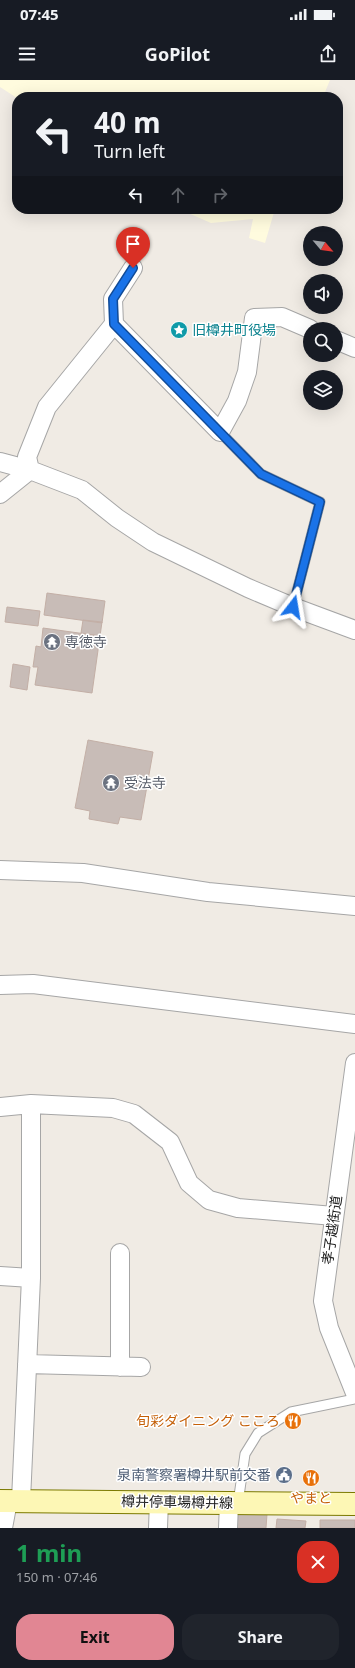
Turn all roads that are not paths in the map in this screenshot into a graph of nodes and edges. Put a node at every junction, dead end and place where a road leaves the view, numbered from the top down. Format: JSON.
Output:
{"nodes":[{"id":1,"x":133,"y":268,"type":"dead end"},
{"id":2,"x":114,"y":324,"type":"junction"},
{"id":3,"x":303,"y":326,"type":"edge"},
{"id":4,"x":343,"y":343,"type":"edge"},
{"id":5,"x":355,"y":348,"type":"edge"},
{"id":6,"x":220,"y":432,"type":"junction"},
{"id":7,"x":0,"y":462,"type":"edge"},
{"id":8,"x":30,"y":470,"type":"junction"},
{"id":9,"x":0,"y":494,"type":"edge"},
{"id":10,"x":293,"y":607,"type":"junction"},
{"id":11,"x":355,"y":630,"type":"edge"},
{"id":12,"x":0,"y":870,"type":"edge"},
{"id":13,"x":355,"y":906,"type":"edge"},
{"id":14,"x":0,"y":985,"type":"edge"},
{"id":15,"x":355,"y":1024,"type":"edge"},
{"id":16,"x":355,"y":1063,"type":"edge"},
{"id":17,"x":31,"y":1104,"type":"junction"},
{"id":18,"x":0,"y":1107,"type":"edge"},
{"id":19,"x":334,"y":1216,"type":"junction"},
{"id":20,"x":120,"y":1253,"type":"dead end"},
{"id":21,"x":0,"y":1276,"type":"edge"},
{"id":22,"x":31,"y":1278,"type":"junction"},
{"id":23,"x":27,"y":1364,"type":"junction"},
{"id":24,"x":120,"y":1367,"type":"junction"},
{"id":25,"x":141,"y":1367,"type":"dead end"},
{"id":26,"x":355,"y":1393,"type":"edge"},
{"id":27,"x":355,"y":1399,"type":"edge"},
{"id":28,"x":10,"y":1501,"type":"edge"},
{"id":29,"x":159,"y":1501,"type":"junction"},
{"id":30,"x":233,"y":1503,"type":"junction"},
{"id":31,"x":355,"y":1504,"type":"edge"},
{"id":32,"x":3,"y":1528,"type":"edge"},
{"id":33,"x":158,"y":1528,"type":"edge"},
{"id":34,"x":228,"y":1528,"type":"edge"}],
"edges":[{"from":1,"to":2,"type":"street"},
{"from":2,"to":6,"type":"street"},
{"from":2,"to":8,"type":"street"},
{"from":3,"to":6,"type":"street"},
{"from":4,"to":5,"type":"street"},
{"from":6,"to":10,"type":"lane"},
{"from":7,"to":8,"type":"street"},
{"from":8,"to":9,"type":"street"},
{"from":8,"to":10,"type":"street"},
{"from":10,"to":11,"type":"street"},
{"from":12,"to":13,"type":"street"},
{"from":14,"to":15,"type":"street"},
{"from":16,"to":19,"type":"street","name":"孝子越街道"},
{"from":17,"to":18,"type":"street"},
{"from":17,"to":19,"type":"street"},
{"from":17,"to":22,"type":"street"},
{"from":19,"to":26,"type":"street","name":"孝子越街道"},
{"from":20,"to":24,"type":"street"},
{"from":21,"to":22,"type":"street"},
{"from":22,"to":23,"type":"street"},
{"from":23,"to":24,"type":"street"},
{"from":23,"to":28,"type":"street"},
{"from":24,"to":25,"type":"street"},
{"from":27,"to":30,"type":"lane"},
{"from":28,"to":29,"type":"main road","name":"樽井停車場樽井線"},
{"from":28,"to":32,"type":"street"},
{"from":29,"to":30,"type":"main road","name":"樽井停車場樽井線"},
{"from":29,"to":33,"type":"street"},
{"from":30,"to":31,"type":"main road","name":"樽井停車場樽井線"},
{"from":30,"to":34,"type":"street"}]}
